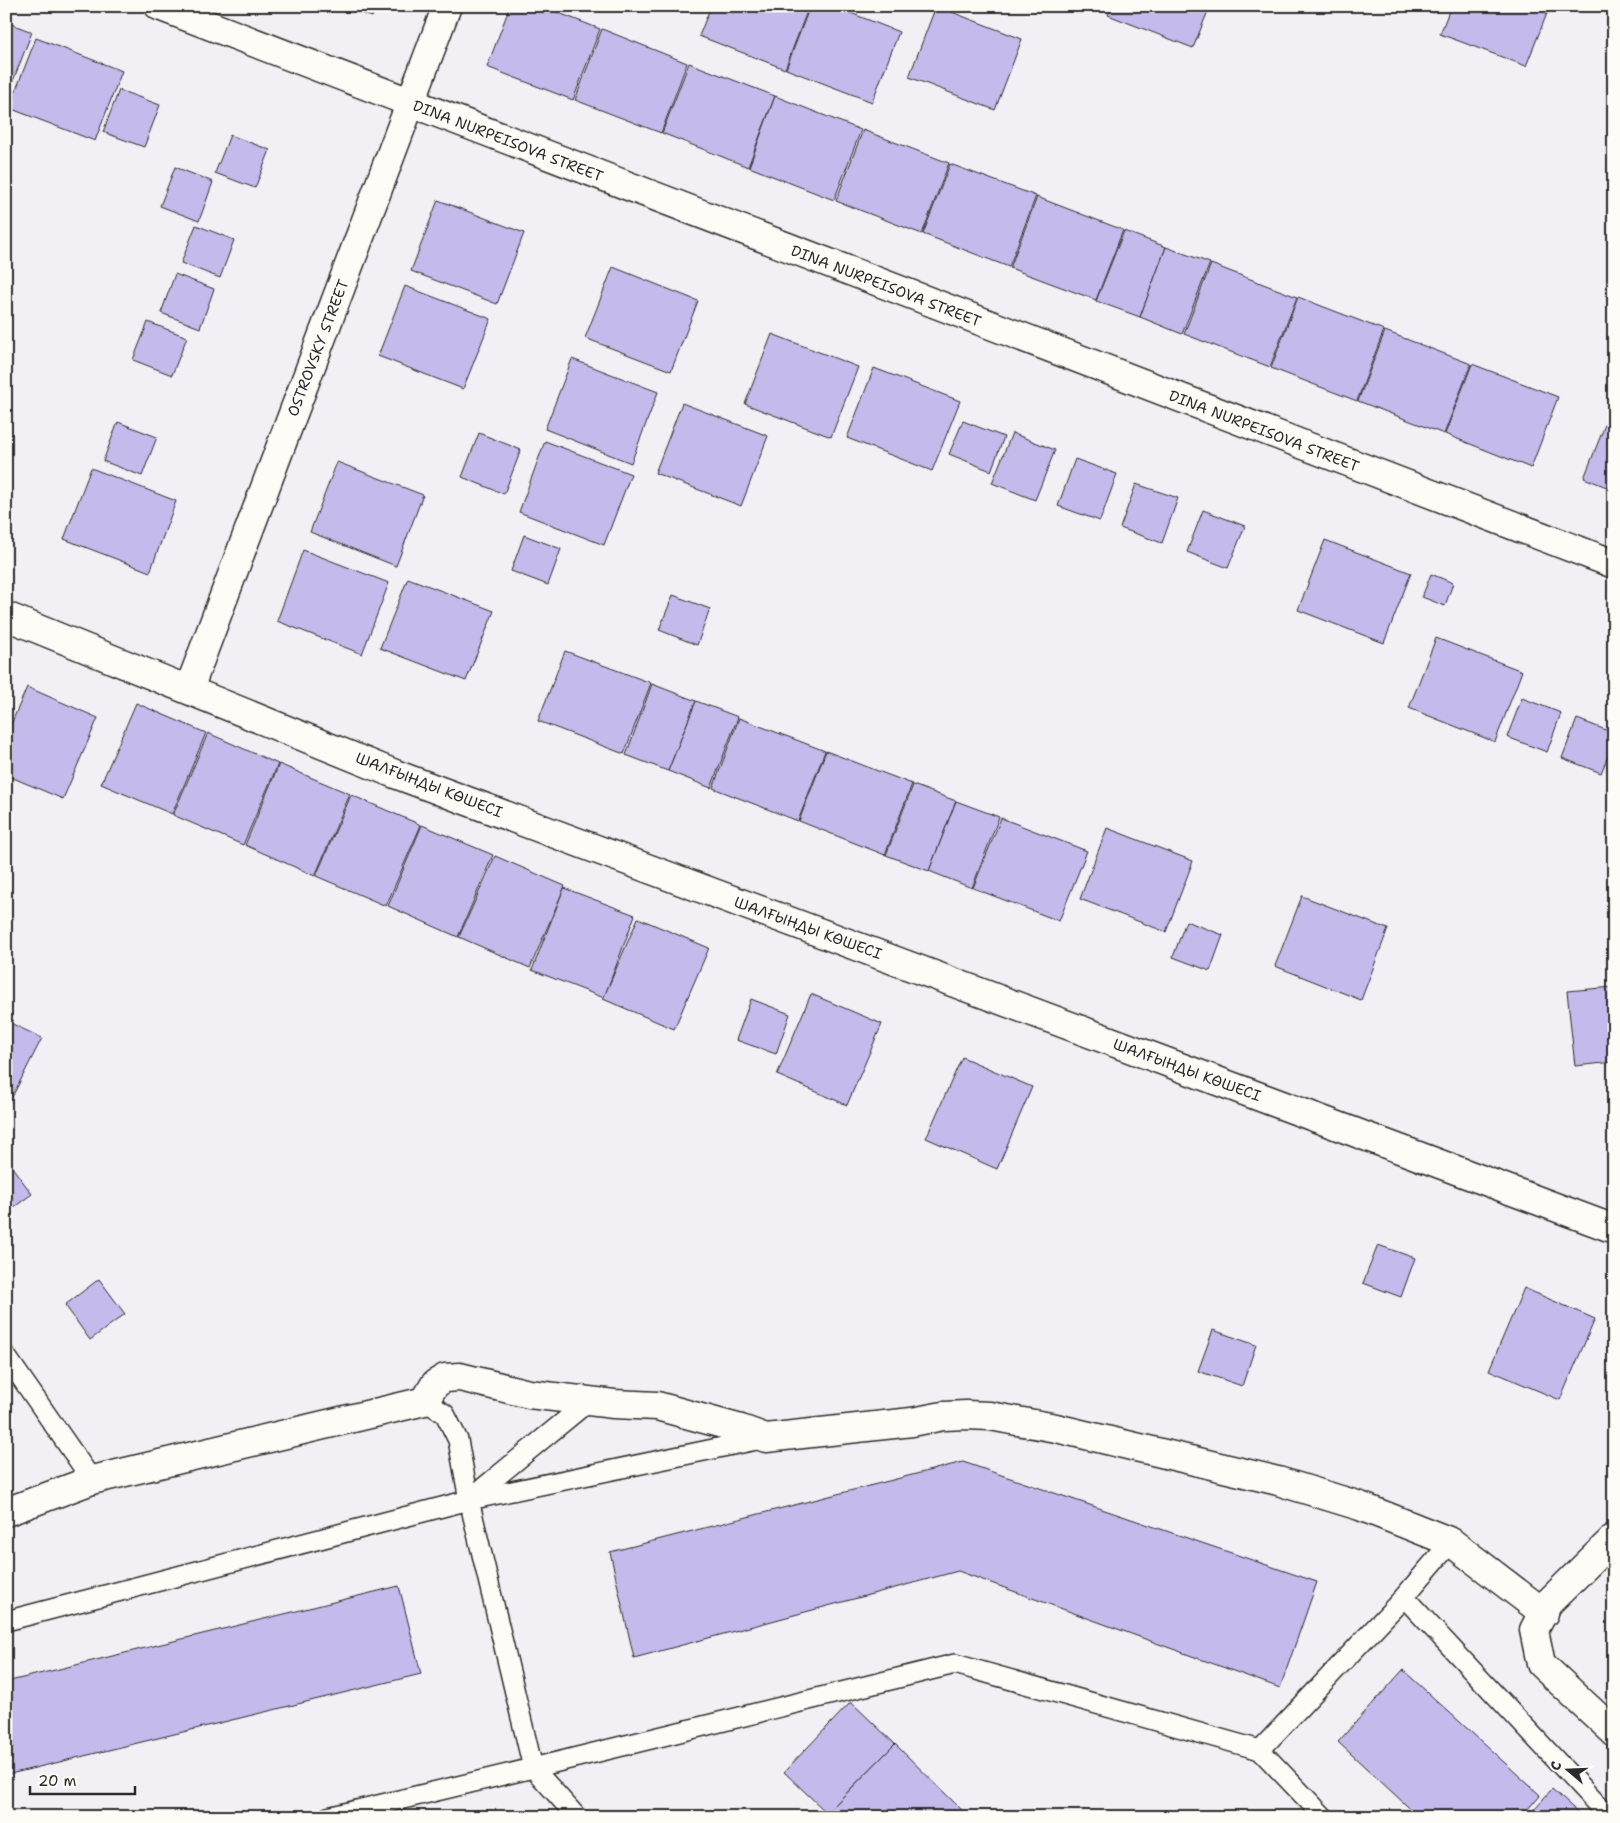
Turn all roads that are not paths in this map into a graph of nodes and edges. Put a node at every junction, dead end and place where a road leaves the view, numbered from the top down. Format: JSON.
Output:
{"nodes":[{"id":1,"x":159,"y":6,"type":"edge"},
{"id":2,"x":447,"y":6,"type":"edge"},
{"id":3,"x":410,"y":104,"type":"junction"},
{"id":4,"x":1614,"y":564,"type":"edge"},
{"id":5,"x":6,"y":616,"type":"edge"},
{"id":6,"x":188,"y":689,"type":"junction"},
{"id":7,"x":1614,"y":1229,"type":"edge"},
{"id":8,"x":6,"y":1356,"type":"edge"},
{"id":9,"x":425,"y":1401,"type":"junction"},
{"id":10,"x":589,"y":1401,"type":"junction"},
{"id":11,"x":766,"y":1438,"type":"junction"},
{"id":12,"x":92,"y":1480,"type":"junction"},
{"id":13,"x":469,"y":1500,"type":"junction"},
{"id":14,"x":6,"y":1512,"type":"edge"},
{"id":15,"x":1614,"y":1538,"type":"edge"},
{"id":16,"x":1451,"y":1542,"type":"junction"},
{"id":17,"x":1404,"y":1597,"type":"junction"},
{"id":18,"x":1544,"y":1613,"type":"junction"},
{"id":19,"x":6,"y":1621,"type":"edge"},
{"id":20,"x":1614,"y":1732,"type":"edge"},
{"id":21,"x":1260,"y":1750,"type":"junction"},
{"id":22,"x":533,"y":1768,"type":"junction"},
{"id":23,"x":401,"y":1808,"type":"edge"},
{"id":24,"x":328,"y":1817,"type":"edge"},
{"id":25,"x":577,"y":1817,"type":"edge"},
{"id":26,"x":1324,"y":1817,"type":"edge"},
{"id":27,"x":1609,"y":1817,"type":"edge"}],
"edges":[{"from":1,"to":3,"type":"street","name":"DINA NURPEISOVA STREET"},
{"from":2,"to":3,"type":"street","name":"OSTROVSKY STREET"},
{"from":3,"to":4,"type":"street","name":"DINA NURPEISOVA STREET"},
{"from":3,"to":6,"type":"street","name":"OSTROVSKY STREET"},
{"from":5,"to":6,"type":"street","name":"ШАЛҒЫНДЫ КӨШЕСІ"},
{"from":6,"to":7,"type":"street","name":"ШАЛҒЫНДЫ КӨШЕСІ"},
{"from":8,"to":12,"type":"lane"},
{"from":9,"to":10,"type":"street"},
{"from":9,"to":12,"type":"street"},
{"from":9,"to":13,"type":"lane"},
{"from":10,"to":11,"type":"street"},
{"from":10,"to":13,"type":"lane"},
{"from":11,"to":13,"type":"lane"},
{"from":11,"to":16,"type":"street"},
{"from":12,"to":14,"type":"street"},
{"from":13,"to":19,"type":"lane"},
{"from":13,"to":22,"type":"lane"},
{"from":15,"to":18,"type":"street"},
{"from":16,"to":17,"type":"lane"},
{"from":16,"to":18,"type":"street"},
{"from":17,"to":21,"type":"lane"},
{"from":17,"to":27,"type":"lane"},
{"from":18,"to":20,"type":"street"},
{"from":21,"to":22,"type":"lane"},
{"from":21,"to":26,"type":"lane"},
{"from":22,"to":23,"type":"lane"},
{"from":22,"to":25,"type":"lane"},
{"from":23,"to":24,"type":"lane"}]}
